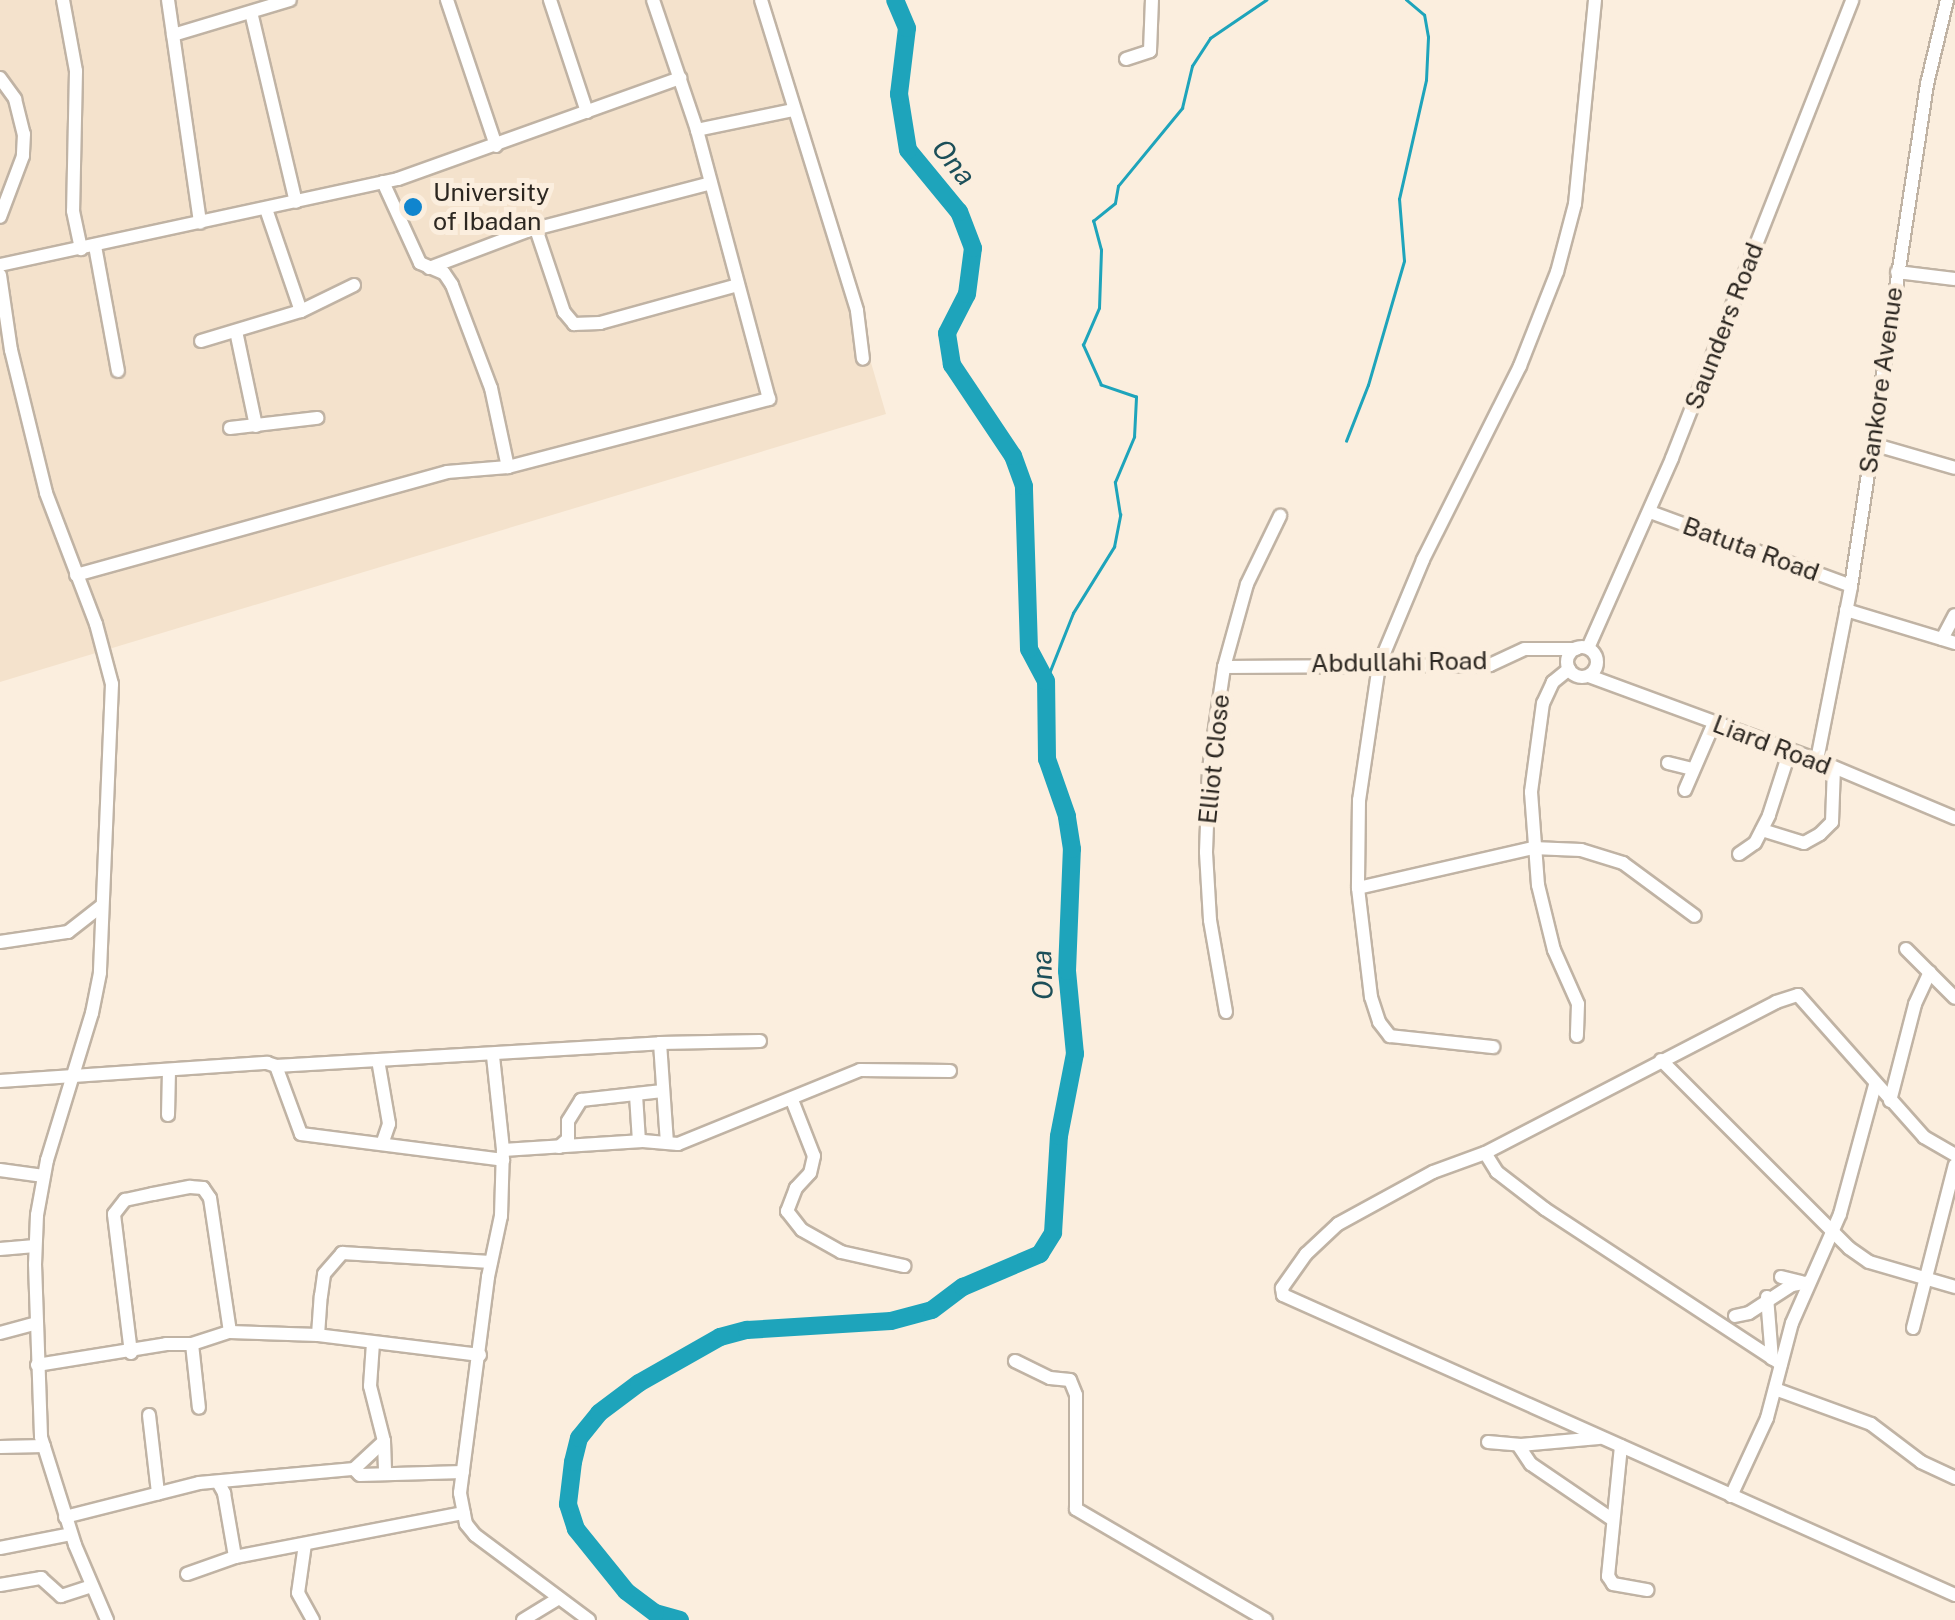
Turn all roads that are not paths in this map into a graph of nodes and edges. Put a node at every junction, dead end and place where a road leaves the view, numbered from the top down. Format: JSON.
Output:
{"nodes":[{"id":1,"x":62,"y":0,"type":"edge"},
{"id":2,"x":168,"y":0,"type":"edge"},
{"id":3,"x":290,"y":0,"type":"edge"},
{"id":4,"x":447,"y":0,"type":"edge"},
{"id":5,"x":550,"y":0,"type":"edge"},
{"id":6,"x":653,"y":0,"type":"edge"},
{"id":7,"x":761,"y":0,"type":"edge"},
{"id":8,"x":1152,"y":0,"type":"edge"},
{"id":9,"x":1595,"y":0,"type":"edge"},
{"id":10,"x":1852,"y":0,"type":"edge"},
{"id":11,"x":1947,"y":0,"type":"edge"},
{"id":12,"x":251,"y":12,"type":"junction"},
{"id":13,"x":173,"y":35,"type":"junction"},
{"id":14,"x":1126,"y":59,"type":"dead end"},
{"id":15,"x":0,"y":78,"type":"edge"},
{"id":16,"x":680,"y":78,"type":"junction"},
{"id":17,"x":794,"y":110,"type":"junction"},
{"id":18,"x":587,"y":112,"type":"junction"},
{"id":19,"x":698,"y":130,"type":"junction"},
{"id":20,"x":496,"y":146,"type":"junction"},
{"id":21,"x":384,"y":182,"type":"junction"},
{"id":22,"x":711,"y":183,"type":"junction"},
{"id":23,"x":296,"y":202,"type":"junction"},
{"id":24,"x":266,"y":208,"type":"junction"},
{"id":25,"x":0,"y":217,"type":"edge"},
{"id":26,"x":200,"y":223,"type":"junction"},
{"id":27,"x":536,"y":229,"type":"junction"},
{"id":28,"x":88,"y":247,"type":"junction"},
{"id":29,"x":0,"y":265,"type":"edge"},
{"id":30,"x":426,"y":269,"type":"junction"},
{"id":31,"x":1896,"y":272,"type":"junction"},
{"id":32,"x":0,"y":274,"type":"edge"},
{"id":33,"x":1955,"y":279,"type":"edge"},
{"id":34,"x":354,"y":285,"type":"dead end"},
{"id":35,"x":738,"y":285,"type":"junction"},
{"id":36,"x":301,"y":311,"type":"junction"},
{"id":37,"x":236,"y":331,"type":"junction"},
{"id":38,"x":201,"y":342,"type":"dead end"},
{"id":39,"x":6,"y":352,"type":"edge"},
{"id":40,"x":863,"y":359,"type":"dead end"},
{"id":41,"x":118,"y":372,"type":"dead end"},
{"id":42,"x":318,"y":418,"type":"dead end"},
{"id":43,"x":256,"y":426,"type":"junction"},
{"id":44,"x":230,"y":428,"type":"dead end"},
{"id":45,"x":1872,"y":444,"type":"junction"},
{"id":46,"x":508,"y":467,"type":"junction"},
{"id":47,"x":1955,"y":468,"type":"edge"},
{"id":48,"x":1650,"y":512,"type":"junction"},
{"id":49,"x":1280,"y":516,"type":"dead end"},
{"id":50,"x":76,"y":575,"type":"junction"},
{"id":51,"x":1851,"y":586,"type":"junction"},
{"id":52,"x":1846,"y":610,"type":"junction"},
{"id":53,"x":1955,"y":615,"type":"edge"},
{"id":54,"x":1948,"y":641,"type":"edge"},
{"id":55,"x":1575,"y":656,"type":"junction"},
{"id":56,"x":1379,"y":665,"type":"junction"},
{"id":57,"x":1224,"y":667,"type":"junction"},
{"id":58,"x":1588,"y":676,"type":"junction"},
{"id":59,"x":1714,"y":722,"type":"junction"},
{"id":60,"x":1790,"y":750,"type":"junction"},
{"id":61,"x":1817,"y":760,"type":"junction"},
{"id":62,"x":1668,"y":763,"type":"dead end"},
{"id":63,"x":1834,"y":768,"type":"junction"},
{"id":64,"x":1692,"y":769,"type":"junction"},
{"id":65,"x":1685,"y":790,"type":"dead end"},
{"id":66,"x":1955,"y":818,"type":"edge"},
{"id":67,"x":1762,"y":830,"type":"junction"},
{"id":68,"x":1533,"y":848,"type":"junction"},
{"id":69,"x":1739,"y":854,"type":"dead end"},
{"id":70,"x":1358,"y":888,"type":"junction"},
{"id":71,"x":100,"y":907,"type":"junction"},
{"id":72,"x":1695,"y":916,"type":"dead end"},
{"id":73,"x":0,"y":942,"type":"edge"},
{"id":74,"x":1906,"y":949,"type":"dead end"},
{"id":75,"x":1930,"y":972,"type":"junction"},
{"id":76,"x":1955,"y":998,"type":"edge"},
{"id":77,"x":1226,"y":1012,"type":"dead end"},
{"id":78,"x":1577,"y":1036,"type":"dead end"},
{"id":79,"x":760,"y":1041,"type":"dead end"},
{"id":80,"x":660,"y":1042,"type":"junction"},
{"id":81,"x":1494,"y":1046,"type":"dead end"},
{"id":82,"x":493,"y":1056,"type":"junction"},
{"id":83,"x":378,"y":1060,"type":"junction"},
{"id":84,"x":1660,"y":1060,"type":"junction"},
{"id":85,"x":276,"y":1066,"type":"junction"},
{"id":86,"x":950,"y":1071,"type":"dead end"},
{"id":87,"x":169,"y":1072,"type":"junction"},
{"id":88,"x":72,"y":1078,"type":"junction"},
{"id":89,"x":0,"y":1081,"type":"edge"},
{"id":90,"x":1875,"y":1086,"type":"junction"},
{"id":91,"x":664,"y":1092,"type":"junction"},
{"id":92,"x":636,"y":1095,"type":"junction"},
{"id":93,"x":792,"y":1100,"type":"junction"},
{"id":94,"x":1890,"y":1101,"type":"junction"},
{"id":95,"x":168,"y":1114,"type":"dead end"},
{"id":96,"x":639,"y":1141,"type":"junction"},
{"id":97,"x":667,"y":1143,"type":"junction"},
{"id":98,"x":382,"y":1144,"type":"junction"},
{"id":99,"x":559,"y":1146,"type":"junction"},
{"id":100,"x":1484,"y":1152,"type":"junction"},
{"id":101,"x":503,"y":1155,"type":"junction"},
{"id":102,"x":1955,"y":1156,"type":"edge"},
{"id":103,"x":1955,"y":1165,"type":"edge"},
{"id":104,"x":0,"y":1170,"type":"edge"},
{"id":105,"x":44,"y":1176,"type":"junction"},
{"id":106,"x":1830,"y":1232,"type":"junction"},
{"id":107,"x":35,"y":1246,"type":"junction"},
{"id":108,"x":0,"y":1249,"type":"edge"},
{"id":109,"x":491,"y":1262,"type":"junction"},
{"id":110,"x":904,"y":1266,"type":"dead end"},
{"id":111,"x":1781,"y":1277,"type":"dead end"},
{"id":112,"x":1924,"y":1280,"type":"junction"},
{"id":113,"x":1805,"y":1282,"type":"junction"},
{"id":114,"x":1955,"y":1287,"type":"edge"},
{"id":115,"x":1767,"y":1294,"type":"junction"},
{"id":116,"x":1735,"y":1316,"type":"dead end"},
{"id":117,"x":37,"y":1323,"type":"junction"},
{"id":118,"x":1912,"y":1328,"type":"dead end"},
{"id":119,"x":230,"y":1332,"type":"junction"},
{"id":120,"x":0,"y":1333,"type":"edge"},
{"id":121,"x":318,"y":1335,"type":"junction"},
{"id":122,"x":373,"y":1342,"type":"junction"},
{"id":123,"x":192,"y":1344,"type":"junction"},
{"id":124,"x":131,"y":1353,"type":"junction"},
{"id":125,"x":480,"y":1355,"type":"junction"},
{"id":126,"x":1777,"y":1361,"type":"junction"},
{"id":127,"x":1015,"y":1362,"type":"dead end"},
{"id":128,"x":37,"y":1366,"type":"junction"},
{"id":129,"x":1775,"y":1389,"type":"junction"},
{"id":130,"x":199,"y":1408,"type":"dead end"},
{"id":131,"x":149,"y":1415,"type":"dead end"},
{"id":132,"x":1601,"y":1437,"type":"junction"},
{"id":133,"x":384,"y":1441,"type":"junction"},
{"id":134,"x":1488,"y":1442,"type":"dead end"},
{"id":135,"x":1518,"y":1445,"type":"junction"},
{"id":136,"x":44,"y":1446,"type":"junction"},
{"id":137,"x":1621,"y":1446,"type":"junction"},
{"id":138,"x":0,"y":1447,"type":"edge"},
{"id":139,"x":354,"y":1469,"type":"junction"},
{"id":140,"x":386,"y":1472,"type":"junction"},
{"id":141,"x":463,"y":1472,"type":"junction"},
{"id":142,"x":1955,"y":1478,"type":"edge"},
{"id":143,"x":218,"y":1482,"type":"junction"},
{"id":144,"x":158,"y":1494,"type":"junction"},
{"id":145,"x":1732,"y":1496,"type":"junction"},
{"id":146,"x":464,"y":1513,"type":"junction"},
{"id":147,"x":64,"y":1516,"type":"junction"},
{"id":148,"x":1613,"y":1520,"type":"junction"},
{"id":149,"x":71,"y":1534,"type":"junction"},
{"id":150,"x":305,"y":1544,"type":"junction"},
{"id":151,"x":0,"y":1548,"type":"edge"},
{"id":152,"x":235,"y":1557,"type":"junction"},
{"id":153,"x":187,"y":1574,"type":"dead end"},
{"id":154,"x":0,"y":1585,"type":"edge"},
{"id":155,"x":91,"y":1586,"type":"junction"},
{"id":156,"x":1647,"y":1590,"type":"dead end"},
{"id":157,"x":1955,"y":1595,"type":"edge"},
{"id":158,"x":558,"y":1598,"type":"junction"},
{"id":159,"x":108,"y":1620,"type":"edge"},
{"id":160,"x":313,"y":1620,"type":"edge"},
{"id":161,"x":523,"y":1620,"type":"edge"},
{"id":162,"x":589,"y":1620,"type":"edge"},
{"id":163,"x":1266,"y":1620,"type":"edge"}],
"edges":[{"from":1,"to":28,"type":"street"},
{"from":2,"to":13,"type":"street"},
{"from":3,"to":12,"type":"street"},
{"from":4,"to":20,"type":"street"},
{"from":5,"to":18,"type":"street"},
{"from":6,"to":16,"type":"street"},
{"from":7,"to":17,"type":"street"},
{"from":8,"to":14,"type":"street"},
{"from":9,"to":56,"type":"street"},
{"from":10,"to":48,"type":"street","name":"Saunders Road"},
{"from":11,"to":31,"type":"street","name":"Sankore Avenue"},
{"from":12,"to":13,"type":"street"},
{"from":12,"to":23,"type":"street"},
{"from":13,"to":26,"type":"street"},
{"from":15,"to":25,"type":"street"},
{"from":16,"to":18,"type":"street"},
{"from":16,"to":19,"type":"street"},
{"from":17,"to":19,"type":"street"},
{"from":17,"to":40,"type":"street"},
{"from":18,"to":20,"type":"street"},
{"from":19,"to":22,"type":"street"},
{"from":20,"to":21,"type":"street"},
{"from":21,"to":23,"type":"street"},
{"from":21,"to":30,"type":"street"},
{"from":22,"to":27,"type":"street"},
{"from":22,"to":35,"type":"street"},
{"from":23,"to":24,"type":"street"},
{"from":24,"to":26,"type":"street"},
{"from":24,"to":36,"type":"street"},
{"from":26,"to":28,"type":"street"},
{"from":27,"to":30,"type":"street"},
{"from":27,"to":35,"type":"street"},
{"from":28,"to":29,"type":"street"},
{"from":28,"to":41,"type":"street"},
{"from":30,"to":46,"type":"street"},
{"from":31,"to":33,"type":"street"},
{"from":31,"to":45,"type":"street","name":"Sankore Avenue"},
{"from":32,"to":39,"type":"street"},
{"from":34,"to":36,"type":"street"},
{"from":35,"to":46,"type":"street"},
{"from":36,"to":37,"type":"street"},
{"from":37,"to":38,"type":"street"},
{"from":37,"to":43,"type":"street"},
{"from":39,"to":50,"type":"street"},
{"from":42,"to":43,"type":"street"},
{"from":43,"to":44,"type":"street"},
{"from":45,"to":47,"type":"street"},
{"from":45,"to":51,"type":"street","name":"Sankore Avenue"},
{"from":46,"to":50,"type":"street"},
{"from":48,"to":51,"type":"street","name":"Batuta Road"},
{"from":48,"to":55,"type":"street","name":"Saunders Road"},
{"from":49,"to":57,"type":"street","name":"Elliot Close"},
{"from":50,"to":71,"type":"street"},
{"from":51,"to":52,"type":"street","name":"Sankore Avenue"},
{"from":52,"to":54,"type":"street"},
{"from":52,"to":61,"type":"street","name":"Sankore Avenue"},
{"from":53,"to":54,"type":"street"},
{"from":55,"to":56,"type":"street","name":"Abdullahi Road"},
{"from":55,"to":58,"type":"street","name":"Liard Road"},
{"from":55,"to":58,"type":"street"},
{"from":55,"to":68,"type":"street","name":"Saunders Road"},
{"from":56,"to":57,"type":"street","name":"Abdullahi Road"},
{"from":56,"to":70,"type":"street"},
{"from":57,"to":77,"type":"street","name":"Elliot Close"},
{"from":58,"to":59,"type":"street","name":"Liard Road"},
{"from":59,"to":60,"type":"street","name":"Liard Road"},
{"from":59,"to":64,"type":"street"},
{"from":60,"to":61,"type":"street","name":"Liard Road"},
{"from":60,"to":67,"type":"street"},
{"from":61,"to":63,"type":"street","name":"Liard Road"},
{"from":62,"to":64,"type":"street"},
{"from":63,"to":66,"type":"street","name":"Liard Road"},
{"from":63,"to":67,"type":"street"},
{"from":64,"to":65,"type":"street"},
{"from":67,"to":69,"type":"street"},
{"from":68,"to":70,"type":"street"},
{"from":68,"to":72,"type":"street"},
{"from":68,"to":78,"type":"street","name":"Saunders Road"},
{"from":70,"to":81,"type":"street"},
{"from":71,"to":73,"type":"street"},
{"from":71,"to":88,"type":"street"},
{"from":74,"to":75,"type":"street"},
{"from":75,"to":76,"type":"street"},
{"from":75,"to":94,"type":"street"},
{"from":79,"to":80,"type":"street"},
{"from":80,"to":82,"type":"street"},
{"from":80,"to":91,"type":"street"},
{"from":82,"to":83,"type":"street"},
{"from":82,"to":101,"type":"street"},
{"from":83,"to":85,"type":"street"},
{"from":83,"to":98,"type":"street"},
{"from":84,"to":90,"type":"street"},
{"from":84,"to":100,"type":"street"},
{"from":84,"to":106,"type":"street"},
{"from":85,"to":87,"type":"street"},
{"from":85,"to":98,"type":"street"},
{"from":86,"to":93,"type":"street"},
{"from":87,"to":88,"type":"street"},
{"from":87,"to":95,"type":"street"},
{"from":88,"to":89,"type":"street"},
{"from":88,"to":105,"type":"street"},
{"from":90,"to":94,"type":"street"},
{"from":90,"to":106,"type":"street"},
{"from":91,"to":92,"type":"street"},
{"from":91,"to":97,"type":"street"},
{"from":92,"to":96,"type":"street"},
{"from":92,"to":99,"type":"street"},
{"from":93,"to":97,"type":"street"},
{"from":93,"to":110,"type":"street"},
{"from":94,"to":102,"type":"street"},
{"from":96,"to":97,"type":"street"},
{"from":96,"to":99,"type":"street"},
{"from":98,"to":101,"type":"street"},
{"from":99,"to":101,"type":"street"},
{"from":100,"to":126,"type":"street"},
{"from":100,"to":132,"type":"street"},
{"from":101,"to":109,"type":"street"},
{"from":103,"to":112,"type":"street"},
{"from":104,"to":105,"type":"street"},
{"from":105,"to":107,"type":"street"},
{"from":106,"to":112,"type":"street"},
{"from":106,"to":113,"type":"street"},
{"from":107,"to":108,"type":"street"},
{"from":107,"to":117,"type":"street"},
{"from":109,"to":121,"type":"street"},
{"from":109,"to":125,"type":"street"},
{"from":111,"to":113,"type":"street"},
{"from":112,"to":114,"type":"street"},
{"from":112,"to":118,"type":"street"},
{"from":113,"to":115,"type":"street"},
{"from":113,"to":126,"type":"street"},
{"from":115,"to":116,"type":"street"},
{"from":115,"to":126,"type":"street"},
{"from":117,"to":120,"type":"street"},
{"from":117,"to":128,"type":"street"},
{"from":119,"to":121,"type":"street"},
{"from":119,"to":123,"type":"street"},
{"from":119,"to":124,"type":"street"},
{"from":121,"to":122,"type":"street"},
{"from":122,"to":125,"type":"street"},
{"from":122,"to":133,"type":"street"},
{"from":123,"to":124,"type":"street"},
{"from":123,"to":130,"type":"street"},
{"from":124,"to":128,"type":"street"},
{"from":125,"to":141,"type":"street"},
{"from":126,"to":129,"type":"street"},
{"from":127,"to":163,"type":"street"},
{"from":128,"to":136,"type":"street"},
{"from":129,"to":142,"type":"street"},
{"from":129,"to":145,"type":"street"},
{"from":131,"to":144,"type":"street"},
{"from":132,"to":135,"type":"street"},
{"from":132,"to":137,"type":"street"},
{"from":133,"to":139,"type":"street"},
{"from":133,"to":140,"type":"street"},
{"from":134,"to":135,"type":"street"},
{"from":135,"to":148,"type":"street"},
{"from":136,"to":138,"type":"street"},
{"from":136,"to":147,"type":"street"},
{"from":137,"to":145,"type":"street"},
{"from":137,"to":148,"type":"street"},
{"from":139,"to":140,"type":"street"},
{"from":139,"to":143,"type":"street"},
{"from":140,"to":141,"type":"street"},
{"from":141,"to":146,"type":"street"},
{"from":143,"to":144,"type":"street"},
{"from":143,"to":152,"type":"street"},
{"from":144,"to":147,"type":"street"},
{"from":145,"to":157,"type":"street"},
{"from":146,"to":150,"type":"street"},
{"from":146,"to":158,"type":"street"},
{"from":147,"to":149,"type":"street"},
{"from":148,"to":156,"type":"street"},
{"from":149,"to":151,"type":"street"},
{"from":149,"to":155,"type":"street"},
{"from":150,"to":152,"type":"street"},
{"from":150,"to":160,"type":"street"},
{"from":152,"to":153,"type":"street"},
{"from":154,"to":155,"type":"street"},
{"from":155,"to":159,"type":"street"},
{"from":158,"to":161,"type":"street"},
{"from":158,"to":162,"type":"street"}]}
